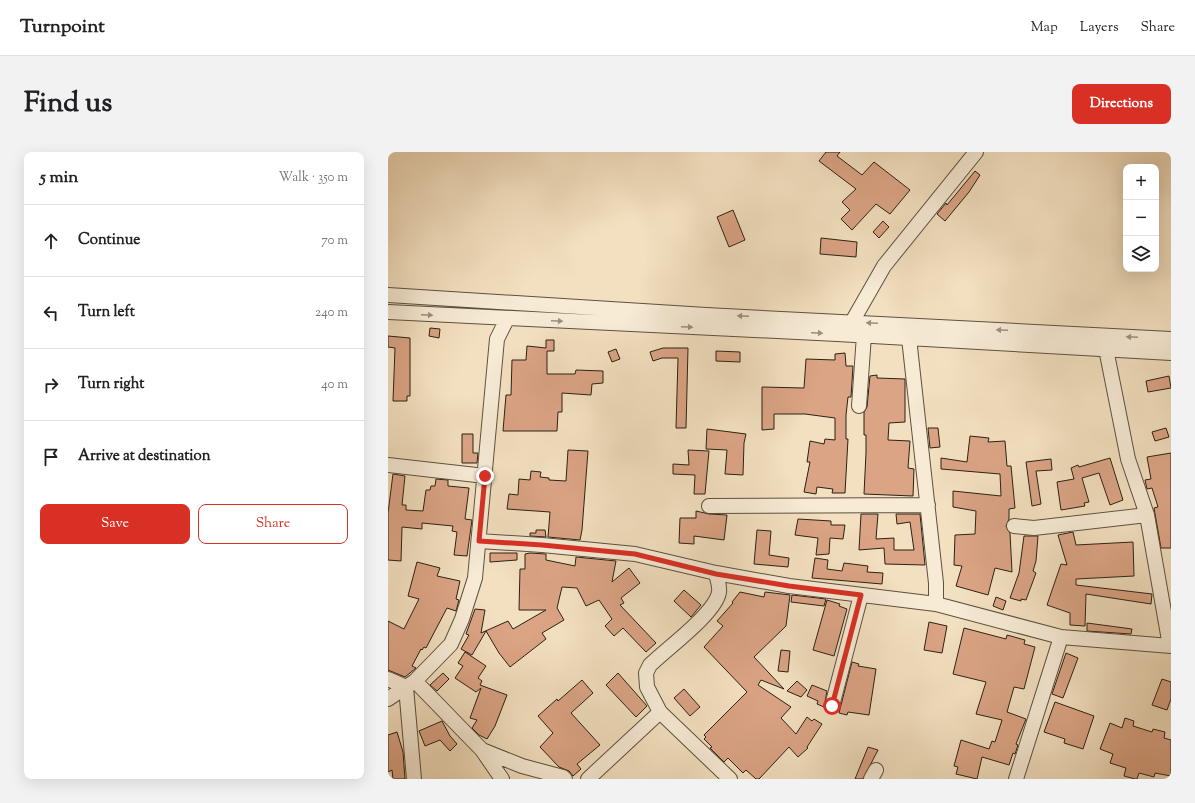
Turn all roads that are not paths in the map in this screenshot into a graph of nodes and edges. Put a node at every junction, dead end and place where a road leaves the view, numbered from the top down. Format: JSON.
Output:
{"nodes":[{"id":1,"x":969,"y":154,"type":"edge"},
{"id":2,"x":388,"y":295,"type":"edge"},
{"id":3,"x":388,"y":312,"type":"edge"},
{"id":4,"x":507,"y":319,"type":"junction"},
{"id":5,"x":852,"y":322,"type":"junction"},
{"id":6,"x":864,"y":335,"type":"junction"},
{"id":7,"x":909,"y":338,"type":"junction"},
{"id":8,"x":1171,"y":339,"type":"edge"},
{"id":9,"x":1106,"y":350,"type":"junction"},
{"id":10,"x":1171,"y":353,"type":"edge"},
{"id":11,"x":859,"y":406,"type":"dead end"},
{"id":12,"x":388,"y":464,"type":"edge"},
{"id":13,"x":485,"y":476,"type":"junction"},
{"id":14,"x":928,"y":505,"type":"junction"},
{"id":15,"x":709,"y":506,"type":"dead end"},
{"id":16,"x":1147,"y":515,"type":"junction"},
{"id":17,"x":1014,"y":526,"type":"dead end"},
{"id":18,"x":479,"y":541,"type":"junction"},
{"id":19,"x":716,"y":574,"type":"junction"},
{"id":20,"x":861,"y":595,"type":"junction"},
{"id":21,"x":936,"y":604,"type":"junction"},
{"id":22,"x":1061,"y":637,"type":"junction"},
{"id":23,"x":1170,"y":646,"type":"edge"},
{"id":24,"x":388,"y":679,"type":"edge"},
{"id":25,"x":410,"y":684,"type":"junction"},
{"id":26,"x":388,"y":699,"type":"edge"},
{"id":27,"x":832,"y":706,"type":"dead end"},
{"id":28,"x":660,"y":712,"type":"junction"},
{"id":29,"x":482,"y":750,"type":"junction"},
{"id":30,"x":414,"y":779,"type":"edge"},
{"id":31,"x":502,"y":779,"type":"edge"},
{"id":32,"x":565,"y":779,"type":"edge"},
{"id":33,"x":588,"y":779,"type":"edge"},
{"id":34,"x":730,"y":779,"type":"edge"},
{"id":35,"x":1016,"y":779,"type":"edge"}],
"edges":[{"from":1,"to":5,"type":"street"},
{"from":5,"to":2,"type":"street","one_way":true},
{"from":3,"to":4,"type":"street","one_way":true},
{"from":4,"to":6,"type":"street","one_way":true},
{"from":4,"to":13,"type":"street"},
{"from":8,"to":5,"type":"street","one_way":true},
{"from":6,"to":7,"type":"street"},
{"from":6,"to":11,"type":"street"},
{"from":7,"to":9,"type":"street"},
{"from":7,"to":14,"type":"street"},
{"from":9,"to":10,"type":"street"},
{"from":9,"to":16,"type":"street"},
{"from":12,"to":13,"type":"street"},
{"from":13,"to":18,"type":"street"},
{"from":14,"to":15,"type":"street"},
{"from":14,"to":21,"type":"street"},
{"from":16,"to":17,"type":"street"},
{"from":16,"to":23,"type":"street"},
{"from":18,"to":19,"type":"street"},
{"from":18,"to":25,"type":"street"},
{"from":19,"to":20,"type":"street"},
{"from":19,"to":28,"type":"street"},
{"from":20,"to":21,"type":"street"},
{"from":20,"to":27,"type":"street"},
{"from":21,"to":22,"type":"street"},
{"from":22,"to":23,"type":"street"},
{"from":22,"to":35,"type":"street"},
{"from":24,"to":25,"type":"street"},
{"from":25,"to":26,"type":"street"},
{"from":25,"to":29,"type":"street"},
{"from":25,"to":30,"type":"street"},
{"from":28,"to":33,"type":"street"},
{"from":28,"to":34,"type":"street"},
{"from":29,"to":31,"type":"street"},
{"from":29,"to":32,"type":"street"}]}
